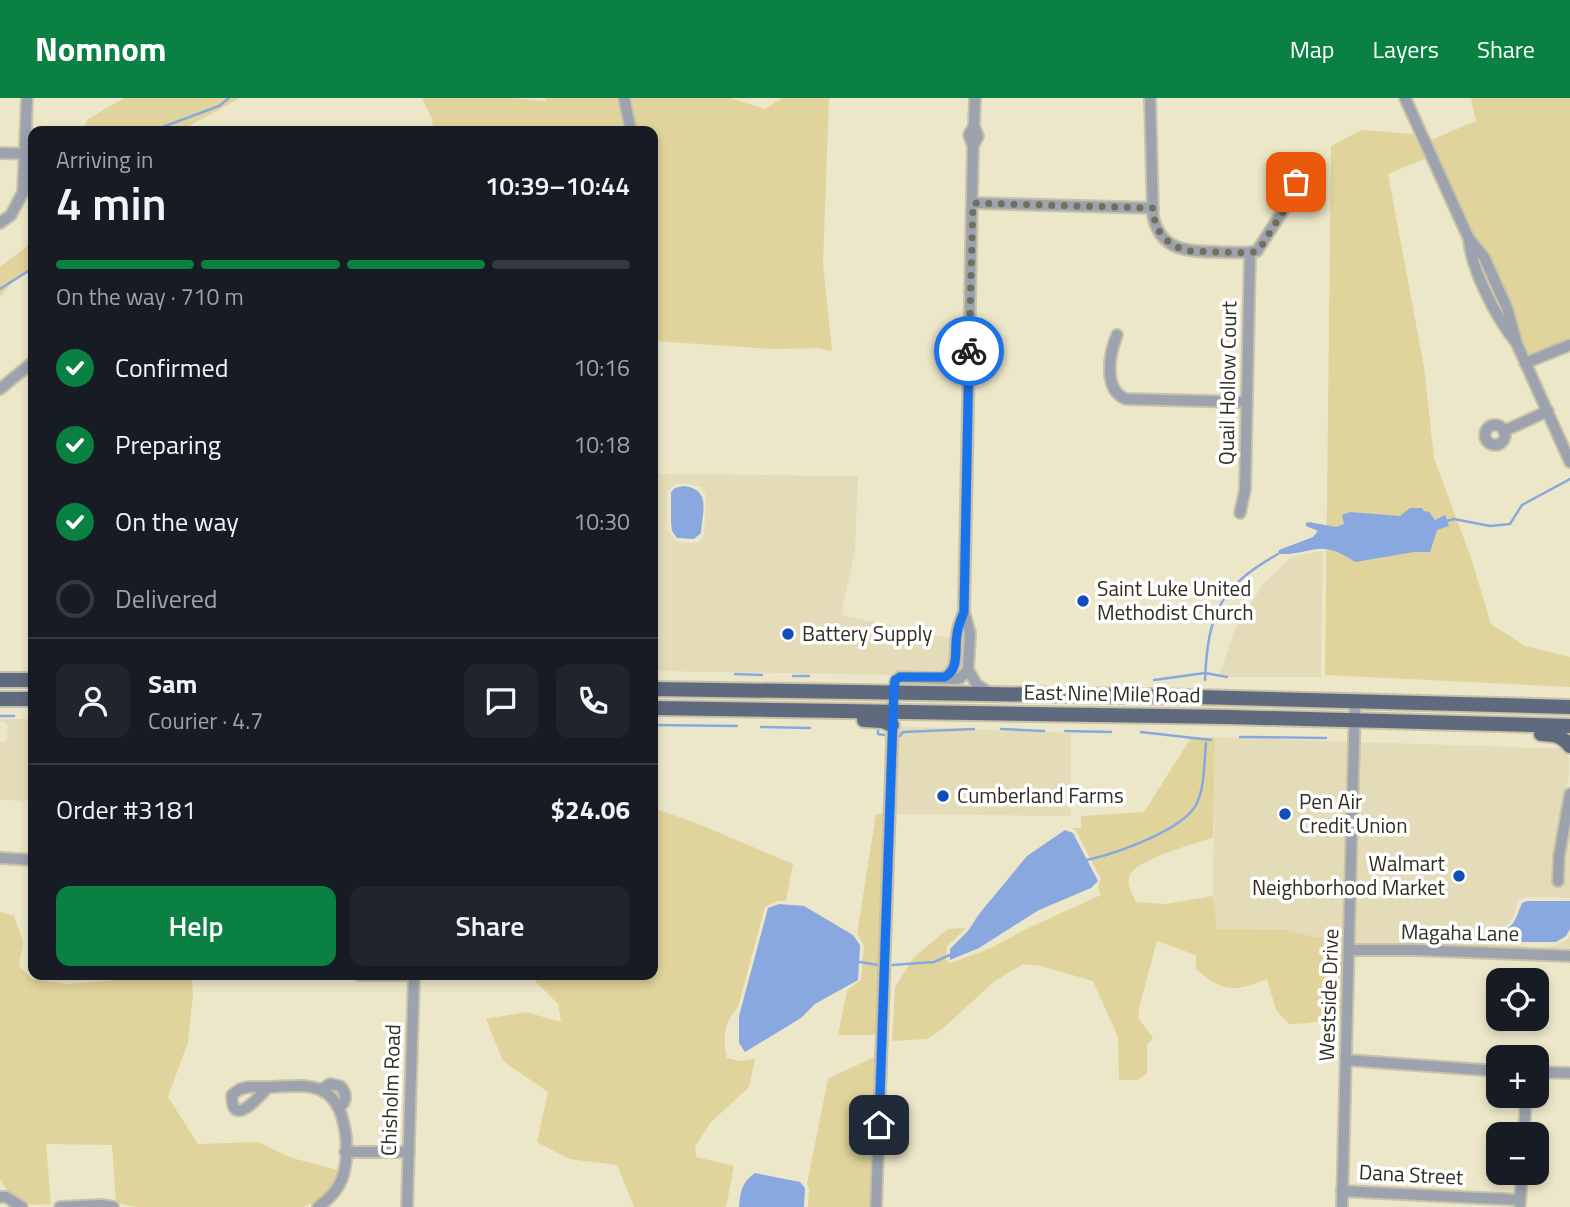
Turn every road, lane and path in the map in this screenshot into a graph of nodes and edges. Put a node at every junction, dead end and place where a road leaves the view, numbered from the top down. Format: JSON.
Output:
{"nodes":[{"id":1,"x":27,"y":98,"type":"edge"},
{"id":2,"x":624,"y":98,"type":"edge"},
{"id":3,"x":975,"y":98,"type":"edge"},
{"id":4,"x":1150,"y":98,"type":"edge"},
{"id":5,"x":1405,"y":98,"type":"edge"},
{"id":6,"x":28,"y":126,"type":"edge"},
{"id":7,"x":630,"y":126,"type":"edge"},
{"id":8,"x":0,"y":153,"type":"edge"},
{"id":9,"x":28,"y":154,"type":"edge"},
{"id":10,"x":28,"y":164,"type":"edge"},
{"id":11,"x":1299,"y":186,"type":"dead end"},
{"id":12,"x":973,"y":203,"type":"junction"},
{"id":13,"x":1153,"y":208,"type":"junction"},
{"id":14,"x":0,"y":223,"type":"edge"},
{"id":15,"x":1250,"y":253,"type":"junction"},
{"id":16,"x":1117,"y":335,"type":"dead end"},
{"id":17,"x":1570,"y":345,"type":"edge"},
{"id":18,"x":1525,"y":363,"type":"junction"},
{"id":19,"x":28,"y":366,"type":"edge"},
{"id":20,"x":0,"y":389,"type":"edge"},
{"id":21,"x":1247,"y":402,"type":"junction"},
{"id":22,"x":1548,"y":411,"type":"junction"},
{"id":23,"x":1504,"y":430,"type":"dead end"},
{"id":24,"x":1570,"y":462,"type":"edge"},
{"id":25,"x":1240,"y":513,"type":"dead end"},
{"id":26,"x":964,"y":612,"type":"junction"},
{"id":27,"x":968,"y":670,"type":"junction"},
{"id":28,"x":945,"y":677,"type":"junction"},
{"id":29,"x":0,"y":680,"type":"edge"},
{"id":30,"x":28,"y":680,"type":"edge"},
{"id":31,"x":658,"y":689,"type":"edge"},
{"id":32,"x":893,"y":693,"type":"junction"},
{"id":33,"x":992,"y":695,"type":"junction"},
{"id":34,"x":1071,"y":696,"type":"junction"},
{"id":35,"x":0,"y":699,"type":"edge"},
{"id":36,"x":28,"y":699,"type":"edge"},
{"id":37,"x":1355,"y":701,"type":"junction"},
{"id":38,"x":658,"y":706,"type":"edge"},
{"id":39,"x":1570,"y":707,"type":"edge"},
{"id":40,"x":1570,"y":718,"type":"edge"},
{"id":41,"x":892,"y":719,"type":"junction"},
{"id":42,"x":1355,"y":720,"type":"junction"},
{"id":43,"x":1378,"y":720,"type":"junction"},
{"id":44,"x":1486,"y":723,"type":"junction"},
{"id":45,"x":1570,"y":726,"type":"edge"},
{"id":46,"x":1570,"y":746,"type":"edge"},
{"id":47,"x":1570,"y":794,"type":"edge"},
{"id":48,"x":0,"y":858,"type":"edge"},
{"id":49,"x":28,"y":860,"type":"edge"},
{"id":50,"x":1558,"y":881,"type":"dead end"},
{"id":51,"x":1350,"y":950,"type":"junction"},
{"id":52,"x":1570,"y":956,"type":"edge"},
{"id":53,"x":414,"y":980,"type":"edge"},
{"id":54,"x":1346,"y":1060,"type":"junction"},
{"id":55,"x":1486,"y":1070,"type":"edge"},
{"id":56,"x":1549,"y":1072,"type":"edge"},
{"id":57,"x":1570,"y":1073,"type":"edge"},
{"id":58,"x":268,"y":1087,"type":"dead end"},
{"id":59,"x":345,"y":1152,"type":"junction"},
{"id":60,"x":409,"y":1152,"type":"junction"},
{"id":61,"x":1521,"y":1185,"type":"edge"},
{"id":62,"x":1342,"y":1191,"type":"junction"},
{"id":63,"x":0,"y":1197,"type":"edge"},
{"id":64,"x":1520,"y":1203,"type":"edge"},
{"id":65,"x":22,"y":1207,"type":"edge"},
{"id":66,"x":60,"y":1207,"type":"edge"},
{"id":67,"x":113,"y":1207,"type":"edge"},
{"id":68,"x":318,"y":1207,"type":"edge"},
{"id":69,"x":407,"y":1207,"type":"edge"},
{"id":70,"x":876,"y":1207,"type":"edge"},
{"id":71,"x":1342,"y":1207,"type":"edge"}],
"edges":[{"from":1,"to":6,"type":"street"},
{"from":2,"to":7,"type":"street"},
{"from":3,"to":12,"type":"street"},
{"from":4,"to":13,"type":"street"},
{"from":5,"to":18,"type":"street"},
{"from":8,"to":9,"type":"street"},
{"from":10,"to":14,"type":"street"},
{"from":11,"to":15,"type":"street"},
{"from":12,"to":13,"type":"street"},
{"from":12,"to":26,"type":"street"},
{"from":13,"to":15,"type":"street"},
{"from":15,"to":21,"type":"street","name":"Quail Hollow Court"},
{"from":16,"to":21,"type":"street"},
{"from":17,"to":18,"type":"street"},
{"from":18,"to":22,"type":"street"},
{"from":19,"to":20,"type":"street"},
{"from":21,"to":25,"type":"street","name":"Quail Hollow Court"},
{"from":22,"to":23,"type":"street"},
{"from":22,"to":24,"type":"street"},
{"from":26,"to":27,"type":"street"},
{"from":26,"to":28,"type":"street"},
{"from":27,"to":28,"type":"street"},
{"from":27,"to":33,"type":"street"},
{"from":28,"to":32,"type":"street"},
{"from":29,"to":30,"type":"main road"},
{"from":31,"to":32,"type":"main road","name":"East Nine Mile Road"},
{"from":32,"to":33,"type":"main road","name":"East Nine Mile Road"},
{"from":32,"to":41,"type":"street"},
{"from":33,"to":34,"type":"main road","name":"East Nine Mile Road"},
{"from":34,"to":37,"type":"main road","name":"East Nine Mile Road"},
{"from":34,"to":41,"type":"main road"},
{"from":35,"to":36,"type":"main road"},
{"from":37,"to":39,"type":"main road","name":"East Nine Mile Road"},
{"from":37,"to":42,"type":"street","name":"Westside Drive"},
{"from":38,"to":41,"type":"main road","name":"East Nine Mile Road"},
{"from":40,"to":43,"type":"main road"},
{"from":41,"to":42,"type":"main road","name":"East Nine Mile Road"},
{"from":41,"to":70,"type":"street"},
{"from":42,"to":43,"type":"main road","name":"East Nine Mile Road"},
{"from":42,"to":51,"type":"street","name":"Westside Drive"},
{"from":43,"to":44,"type":"main road","name":"East Nine Mile Road"},
{"from":44,"to":45,"type":"main road","name":"East Nine Mile Road"},
{"from":44,"to":46,"type":"main road"},
{"from":47,"to":50,"type":"street"},
{"from":48,"to":49,"type":"street"},
{"from":51,"to":52,"type":"street","name":"Magaha Lane"},
{"from":51,"to":54,"type":"street","name":"Westside Drive"},
{"from":53,"to":60,"type":"street","name":"Chisholm Road"},
{"from":54,"to":55,"type":"street"},
{"from":54,"to":62,"type":"street","name":"Westside Drive"},
{"from":56,"to":57,"type":"street"},
{"from":58,"to":59,"type":"street"},
{"from":59,"to":60,"type":"street"},
{"from":59,"to":68,"type":"street"},
{"from":60,"to":69,"type":"street","name":"Chisholm Road"},
{"from":61,"to":64,"type":"street"},
{"from":62,"to":64,"type":"street","name":"Dana Street"},
{"from":62,"to":71,"type":"street","name":"Westside Drive"},
{"from":63,"to":65,"type":"street"},
{"from":66,"to":67,"type":"street"}]}
